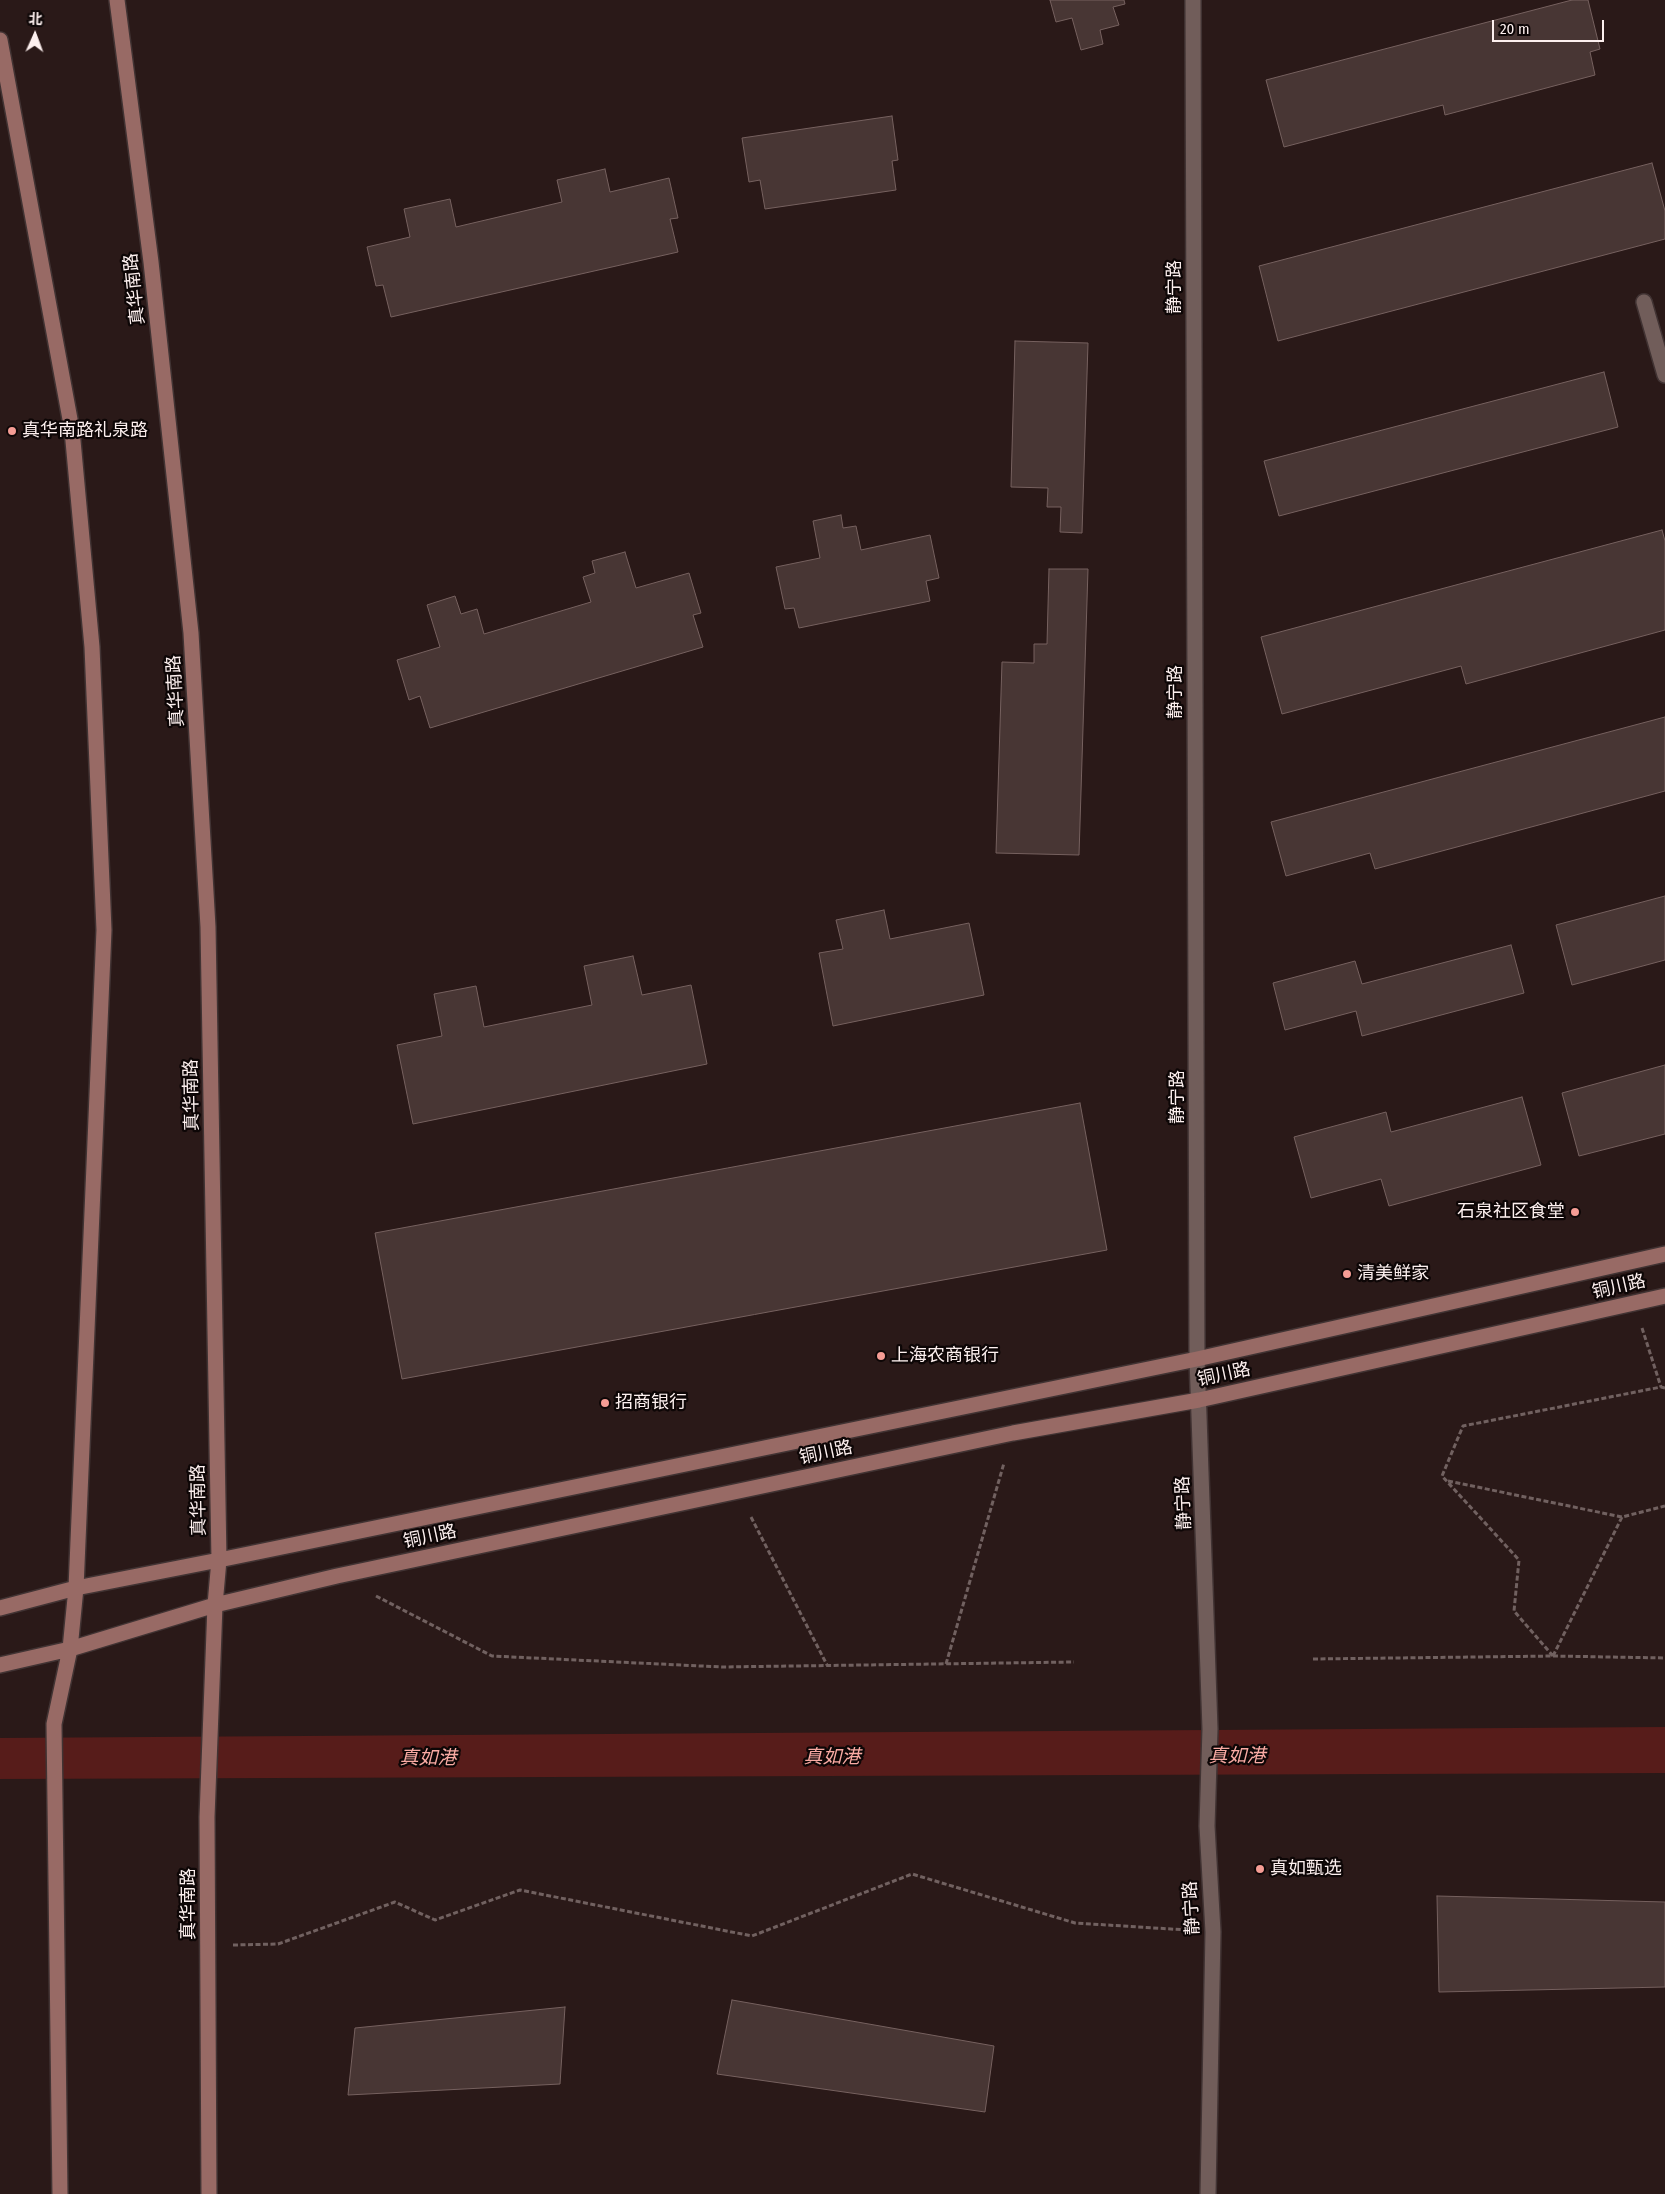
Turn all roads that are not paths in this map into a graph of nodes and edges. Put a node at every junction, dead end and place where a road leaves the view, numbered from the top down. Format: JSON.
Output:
{"nodes":[{"id":1,"x":117,"y":0,"type":"edge"},
{"id":2,"x":1192,"y":0,"type":"edge"},
{"id":3,"x":0,"y":40,"type":"edge"},
{"id":4,"x":1644,"y":302,"type":"dead end"},
{"id":5,"x":1665,"y":375,"type":"edge"},
{"id":6,"x":1665,"y":1254,"type":"edge"},
{"id":7,"x":1665,"y":1296,"type":"edge"},
{"id":8,"x":1197,"y":1359,"type":"junction"},
{"id":9,"x":1199,"y":1400,"type":"junction"},
{"id":10,"x":219,"y":1560,"type":"junction"},
{"id":11,"x":76,"y":1588,"type":"junction"},
{"id":12,"x":215,"y":1605,"type":"junction"},
{"id":13,"x":0,"y":1608,"type":"edge"},
{"id":14,"x":70,"y":1649,"type":"junction"},
{"id":15,"x":0,"y":1665,"type":"edge"},
{"id":16,"x":60,"y":2194,"type":"edge"},
{"id":17,"x":209,"y":2194,"type":"edge"},
{"id":18,"x":1208,"y":2194,"type":"edge"}],
"edges":[{"from":1,"to":10,"type":"main road","name":"真华南路"},
{"from":2,"to":8,"type":"street","name":"静宁路"},
{"from":3,"to":11,"type":"main road"},
{"from":4,"to":5,"type":"street"},
{"from":6,"to":8,"type":"main road","name":"铜川路"},
{"from":7,"to":9,"type":"main road","name":"铜川路"},
{"from":8,"to":9,"type":"street","name":"静宁路"},
{"from":8,"to":10,"type":"main road","name":"铜川路"},
{"from":9,"to":12,"type":"main road","name":"铜川路"},
{"from":9,"to":18,"type":"street","name":"静宁路"},
{"from":10,"to":11,"type":"main road","name":"铜川路"},
{"from":10,"to":12,"type":"main road","name":"真华南路"},
{"from":11,"to":13,"type":"main road","name":"铜川路"},
{"from":11,"to":14,"type":"main road"},
{"from":12,"to":14,"type":"main road","name":"铜川路"},
{"from":12,"to":17,"type":"main road","name":"真华南路"},
{"from":14,"to":15,"type":"main road","name":"铜川路"},
{"from":14,"to":16,"type":"main road"}]}
